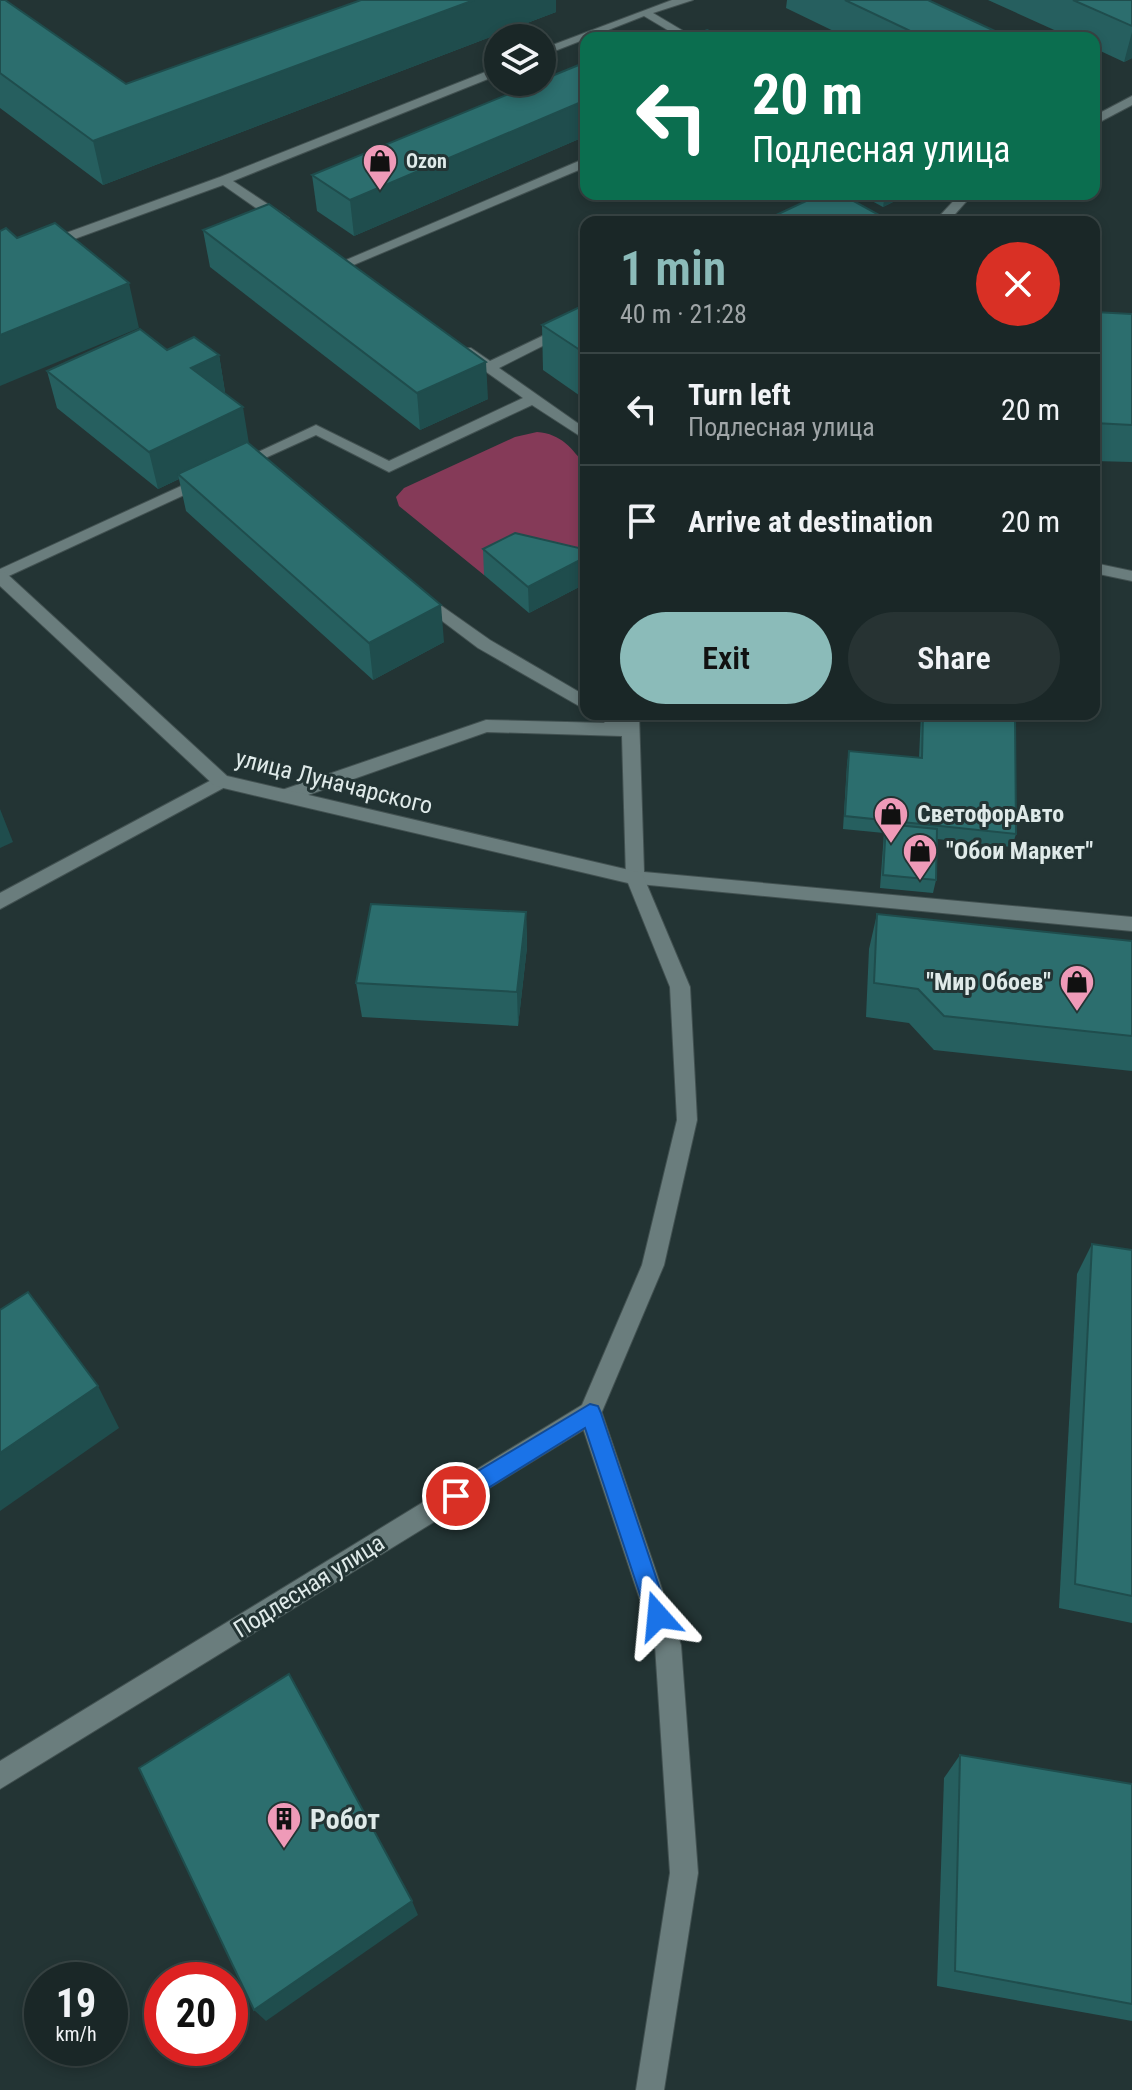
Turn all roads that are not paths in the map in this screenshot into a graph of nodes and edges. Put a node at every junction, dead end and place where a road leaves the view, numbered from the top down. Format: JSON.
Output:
{"nodes":[{"id":1,"x":687,"y":0,"type":"edge"},
{"id":2,"x":655,"y":3,"type":"edge"},
{"id":3,"x":644,"y":12,"type":"junction"},
{"id":4,"x":594,"y":32,"type":"edge"},
{"id":5,"x":679,"y":32,"type":"edge"},
{"id":6,"x":580,"y":38,"type":"edge"},
{"id":7,"x":556,"y":47,"type":"edge"},
{"id":8,"x":484,"y":77,"type":"edge"},
{"id":9,"x":1132,"y":100,"type":"edge"},
{"id":10,"x":1100,"y":116,"type":"edge"},
{"id":11,"x":580,"y":165,"type":"edge"},
{"id":12,"x":224,"y":180,"type":"junction"},
{"id":13,"x":961,"y":200,"type":"edge"},
{"id":14,"x":947,"y":216,"type":"edge"},
{"id":15,"x":298,"y":230,"type":"edge"},
{"id":16,"x":0,"y":244,"type":"edge"},
{"id":17,"x":15,"y":256,"type":"junction"},
{"id":18,"x":0,"y":262,"type":"edge"},
{"id":19,"x":346,"y":263,"type":"edge"},
{"id":20,"x":580,"y":322,"type":"edge"},
{"id":21,"x":453,"y":341,"type":"edge"},
{"id":22,"x":489,"y":367,"type":"junction"},
{"id":23,"x":533,"y":399,"type":"junction"},
{"id":24,"x":580,"y":432,"type":"edge"},
{"id":25,"x":1100,"y":569,"type":"edge"},
{"id":26,"x":0,"y":576,"type":"edge"},
{"id":27,"x":1132,"y":576,"type":"edge"},
{"id":28,"x":408,"y":586,"type":"edge"},
{"id":29,"x":580,"y":700,"type":"edge"},
{"id":30,"x":630,"y":722,"type":"edge"},
{"id":31,"x":221,"y":781,"type":"junction"},
{"id":32,"x":285,"y":796,"type":"junction"},
{"id":33,"x":635,"y":878,"type":"junction"},
{"id":34,"x":0,"y":902,"type":"edge"},
{"id":35,"x":1132,"y":924,"type":"edge"},
{"id":36,"x":590,"y":1413,"type":"junction"},
{"id":37,"x":0,"y":1776,"type":"edge"},
{"id":38,"x":650,"y":2090,"type":"edge"}],
"edges":[{"from":1,"to":2,"type":"street"},
{"from":2,"to":3,"type":"street"},
{"from":3,"to":4,"type":"street"},
{"from":3,"to":5,"type":"street"},
{"from":6,"to":7,"type":"street"},
{"from":8,"to":12,"type":"street"},
{"from":9,"to":10,"type":"street"},
{"from":11,"to":19,"type":"street"},
{"from":12,"to":15,"type":"street"},
{"from":12,"to":17,"type":"street"},
{"from":13,"to":14,"type":"street"},
{"from":16,"to":17,"type":"street"},
{"from":17,"to":18,"type":"street"},
{"from":20,"to":22,"type":"street"},
{"from":21,"to":22,"type":"street"},
{"from":22,"to":23,"type":"street"},
{"from":23,"to":24,"type":"street"},
{"from":23,"to":26,"type":"street"},
{"from":25,"to":27,"type":"street"},
{"from":26,"to":31,"type":"street","name":"улица Луначарского"},
{"from":28,"to":29,"type":"street"},
{"from":30,"to":32,"type":"street"},
{"from":30,"to":33,"type":"street"},
{"from":31,"to":32,"type":"street","name":"улица Луначарского"},
{"from":31,"to":34,"type":"street"},
{"from":32,"to":33,"type":"street","name":"улица Луначарского"},
{"from":33,"to":35,"type":"street","name":"улица Луначарского"},
{"from":33,"to":36,"type":"street"},
{"from":36,"to":37,"type":"street","name":"Подлесная улица"},
{"from":36,"to":38,"type":"street"}]}
